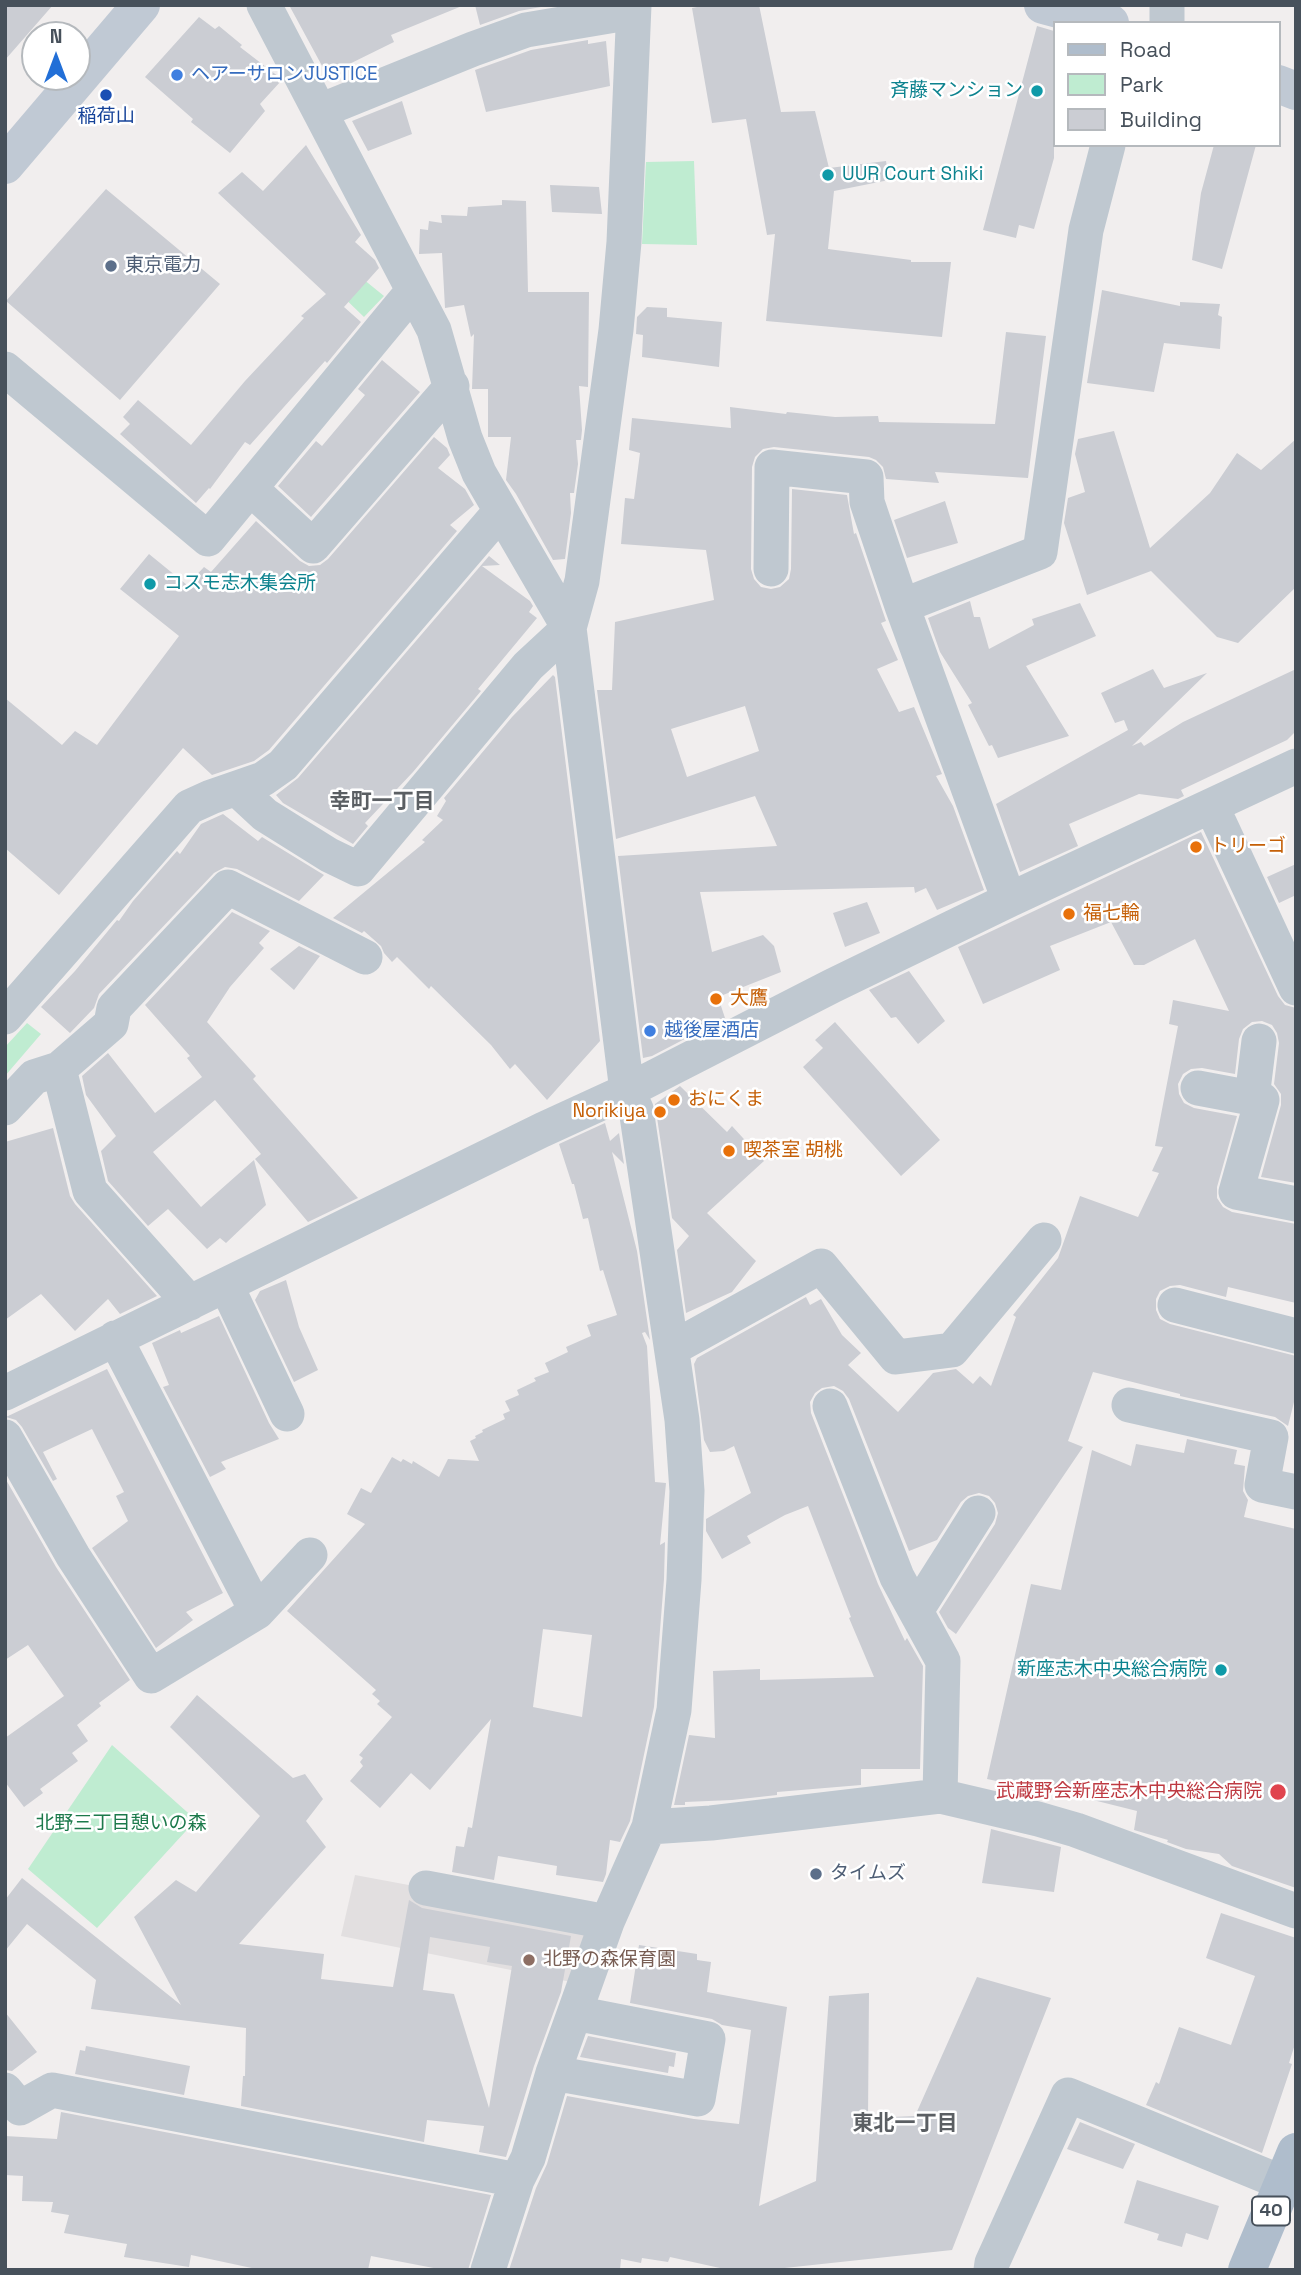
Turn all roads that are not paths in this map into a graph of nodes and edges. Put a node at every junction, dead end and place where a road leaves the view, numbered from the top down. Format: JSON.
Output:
{"nodes":[{"id":1,"x":141,"y":5,"type":"edge"},
{"id":2,"x":264,"y":5,"type":"edge"},
{"id":3,"x":1043,"y":5,"type":"edge"},
{"id":4,"x":633,"y":8,"type":"edge"},
{"id":5,"x":1103,"y":21,"type":"edge"},
{"id":6,"x":320,"y":111,"type":"junction"},
{"id":7,"x":1107,"y":147,"type":"edge"},
{"id":8,"x":5,"y":165,"type":"edge"},
{"id":9,"x":413,"y":291,"type":"junction"},
{"id":10,"x":5,"y":369,"type":"edge"},
{"id":11,"x":452,"y":386,"type":"junction"},
{"id":12,"x":250,"y":488,"type":"junction"},
{"id":13,"x":500,"y":512,"type":"junction"},
{"id":14,"x":771,"y":569,"type":"dead end"},
{"id":15,"x":902,"y":606,"type":"junction"},
{"id":16,"x":569,"y":628,"type":"junction"},
{"id":17,"x":1296,"y":766,"type":"edge"},
{"id":18,"x":238,"y":790,"type":"junction"},
{"id":19,"x":1212,"y":807,"type":"junction"},
{"id":20,"x":1009,"y":900,"type":"junction"},
{"id":21,"x":365,"y":957,"type":"dead end"},
{"id":22,"x":1296,"y":988,"type":"edge"},
{"id":23,"x":5,"y":1017,"type":"edge"},
{"id":24,"x":1259,"y":1041,"type":"dead end"},
{"id":25,"x":58,"y":1069,"type":"junction"},
{"id":26,"x":1198,"y":1088,"type":"dead end"},
{"id":27,"x":627,"y":1091,"type":"junction"},
{"id":28,"x":1252,"y":1098,"type":"junction"},
{"id":29,"x":5,"y":1108,"type":"edge"},
{"id":30,"x":1296,"y":1204,"type":"edge"},
{"id":31,"x":1044,"y":1240,"type":"dead end"},
{"id":32,"x":226,"y":1285,"type":"junction"},
{"id":33,"x":190,"y":1303,"type":"junction"},
{"id":34,"x":1175,"y":1305,"type":"dead end"},
{"id":35,"x":1296,"y":1336,"type":"edge"},
{"id":36,"x":115,"y":1338,"type":"junction"},
{"id":37,"x":673,"y":1348,"type":"junction"},
{"id":38,"x":5,"y":1393,"type":"edge"},
{"id":39,"x":1129,"y":1405,"type":"dead end"},
{"id":40,"x":830,"y":1406,"type":"dead end"},
{"id":41,"x":287,"y":1414,"type":"dead end"},
{"id":42,"x":5,"y":1437,"type":"edge"},
{"id":43,"x":1296,"y":1492,"type":"edge"},
{"id":44,"x":978,"y":1513,"type":"dead end"},
{"id":45,"x":310,"y":1555,"type":"dead end"},
{"id":46,"x":916,"y":1611,"type":"junction"},
{"id":47,"x":257,"y":1612,"type":"junction"},
{"id":48,"x":940,"y":1796,"type":"junction"},
{"id":49,"x":649,"y":1827,"type":"junction"},
{"id":50,"x":426,"y":1888,"type":"dead end"},
{"id":51,"x":1296,"y":1910,"type":"edge"},
{"id":52,"x":607,"y":1922,"type":"junction"},
{"id":53,"x":575,"y":2013,"type":"junction"},
{"id":54,"x":553,"y":2073,"type":"junction"},
{"id":55,"x":5,"y":2090,"type":"edge"},
{"id":56,"x":1289,"y":2168,"type":"edge"},
{"id":57,"x":517,"y":2180,"type":"junction"},
{"id":58,"x":488,"y":2270,"type":"edge"},
{"id":59,"x":991,"y":2270,"type":"edge"},
{"id":60,"x":1247,"y":2270,"type":"edge"}],
"edges":[{"from":1,"to":8,"type":"main road"},
{"from":2,"to":6,"type":"street"},
{"from":3,"to":5,"type":"main road"},
{"from":4,"to":6,"type":"street"},
{"from":4,"to":16,"type":"street"},
{"from":6,"to":9,"type":"street"},
{"from":7,"to":15,"type":"street"},
{"from":9,"to":11,"type":"street"},
{"from":9,"to":12,"type":"street"},
{"from":10,"to":12,"type":"street"},
{"from":11,"to":12,"type":"street"},
{"from":11,"to":13,"type":"street"},
{"from":13,"to":16,"type":"street"},
{"from":13,"to":18,"type":"street"},
{"from":14,"to":15,"type":"street"},
{"from":15,"to":20,"type":"street"},
{"from":16,"to":18,"type":"street"},
{"from":16,"to":27,"type":"street"},
{"from":17,"to":19,"type":"street"},
{"from":18,"to":23,"type":"street"},
{"from":19,"to":20,"type":"street"},
{"from":19,"to":22,"type":"street"},
{"from":20,"to":27,"type":"street"},
{"from":21,"to":25,"type":"street"},
{"from":24,"to":28,"type":"street"},
{"from":25,"to":29,"type":"street"},
{"from":25,"to":33,"type":"street"},
{"from":26,"to":28,"type":"street"},
{"from":27,"to":32,"type":"street"},
{"from":27,"to":37,"type":"street"},
{"from":28,"to":30,"type":"street"},
{"from":31,"to":37,"type":"street"},
{"from":32,"to":33,"type":"street"},
{"from":32,"to":41,"type":"street"},
{"from":33,"to":36,"type":"street"},
{"from":34,"to":35,"type":"street"},
{"from":36,"to":38,"type":"street"},
{"from":36,"to":47,"type":"street"},
{"from":37,"to":49,"type":"street"},
{"from":39,"to":43,"type":"street"},
{"from":40,"to":46,"type":"street"},
{"from":42,"to":47,"type":"street"},
{"from":44,"to":46,"type":"street"},
{"from":45,"to":47,"type":"street"},
{"from":46,"to":48,"type":"street"},
{"from":48,"to":49,"type":"street"},
{"from":48,"to":51,"type":"street"},
{"from":49,"to":52,"type":"street"},
{"from":50,"to":52,"type":"street"},
{"from":52,"to":53,"type":"street"},
{"from":53,"to":54,"type":"street"},
{"from":53,"to":54,"type":"street"},
{"from":54,"to":57,"type":"street"},
{"from":55,"to":57,"type":"street"},
{"from":56,"to":59,"type":"street"},
{"from":56,"to":60,"type":"main road","number":"40"},
{"from":57,"to":58,"type":"street"}]}
